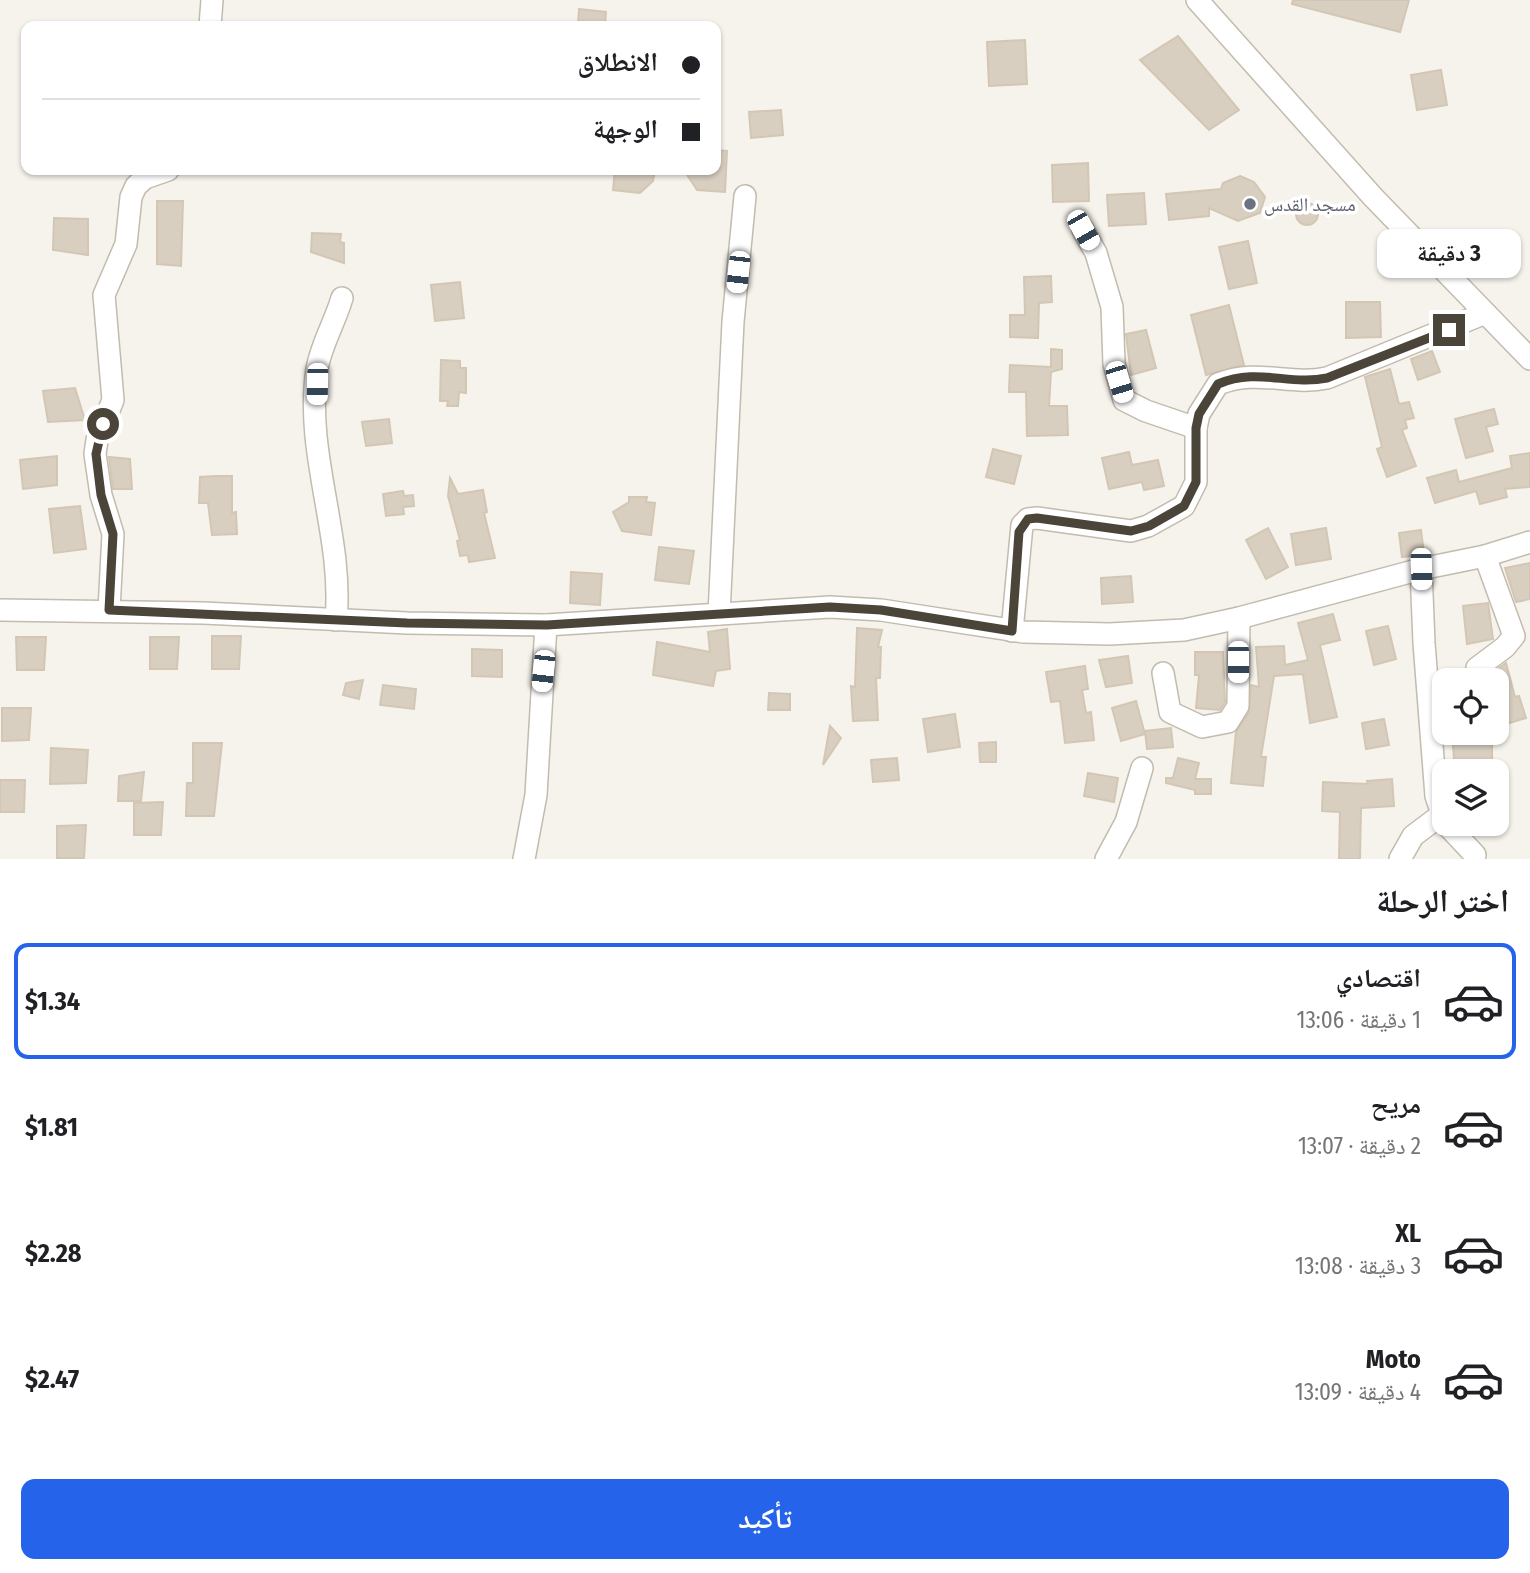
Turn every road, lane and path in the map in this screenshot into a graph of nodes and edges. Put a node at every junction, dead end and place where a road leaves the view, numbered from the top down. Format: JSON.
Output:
{"nodes":[{"id":1,"x":212,"y":0,"type":"edge"},
{"id":2,"x":1197,"y":0,"type":"edge"},
{"id":3,"x":210,"y":21,"type":"edge"},
{"id":4,"x":154,"y":175,"type":"edge"},
{"id":5,"x":745,"y":197,"type":"dead end"},
{"id":6,"x":1083,"y":230,"type":"dead end"},
{"id":7,"x":342,"y":299,"type":"dead end"},
{"id":8,"x":1483,"y":314,"type":"junction"},
{"id":9,"x":1530,"y":359,"type":"edge"},
{"id":10,"x":1196,"y":428,"type":"junction"},
{"id":11,"x":1530,"y":542,"type":"edge"},
{"id":12,"x":1485,"y":556,"type":"junction"},
{"id":13,"x":1421,"y":569,"type":"junction"},
{"id":14,"x":0,"y":610,"type":"edge"},
{"id":15,"x":109,"y":610,"type":"junction"},
{"id":16,"x":719,"y":614,"type":"junction"},
{"id":17,"x":1239,"y":618,"type":"junction"},
{"id":18,"x":336,"y":620,"type":"junction"},
{"id":19,"x":547,"y":625,"type":"junction"},
{"id":20,"x":1012,"y":631,"type":"junction"},
{"id":21,"x":1477,"y":668,"type":"edge"},
{"id":22,"x":1163,"y":673,"type":"dead end"},
{"id":23,"x":1433,"y":759,"type":"edge"},
{"id":24,"x":1142,"y":768,"type":"dead end"},
{"id":25,"x":1432,"y":826,"type":"edge"},
{"id":26,"x":1458,"y":836,"type":"edge"},
{"id":27,"x":1475,"y":855,"type":"dead end"},
{"id":28,"x":524,"y":859,"type":"edge"},
{"id":29,"x":1107,"y":859,"type":"edge"},
{"id":30,"x":1400,"y":859,"type":"edge"}],
"edges":[{"from":1,"to":3,"type":"street"},
{"from":2,"to":8,"type":"street"},
{"from":4,"to":15,"type":"street"},
{"from":5,"to":16,"type":"street"},
{"from":6,"to":10,"type":"street"},
{"from":7,"to":18,"type":"street"},
{"from":8,"to":9,"type":"street"},
{"from":8,"to":10,"type":"street"},
{"from":10,"to":20,"type":"street"},
{"from":11,"to":12,"type":"street"},
{"from":12,"to":13,"type":"street"},
{"from":12,"to":21,"type":"street"},
{"from":13,"to":17,"type":"street"},
{"from":13,"to":23,"type":"street"},
{"from":14,"to":15,"type":"street"},
{"from":15,"to":18,"type":"street"},
{"from":16,"to":19,"type":"street"},
{"from":16,"to":20,"type":"street"},
{"from":17,"to":20,"type":"street"},
{"from":17,"to":22,"type":"street"},
{"from":18,"to":19,"type":"street"},
{"from":19,"to":28,"type":"street"},
{"from":24,"to":29,"type":"street"},
{"from":25,"to":30,"type":"street"},
{"from":26,"to":27,"type":"street"}]}
